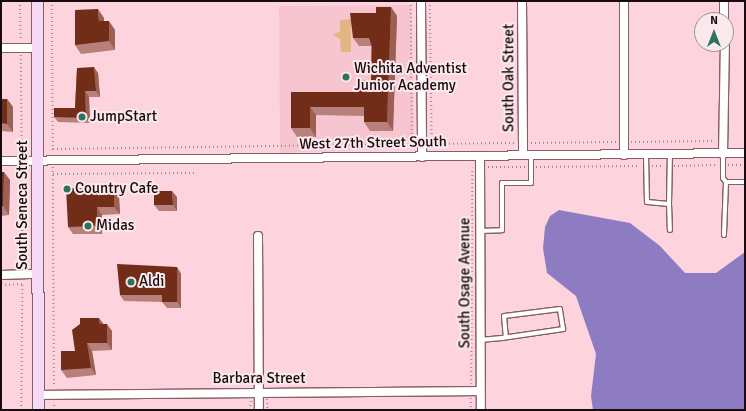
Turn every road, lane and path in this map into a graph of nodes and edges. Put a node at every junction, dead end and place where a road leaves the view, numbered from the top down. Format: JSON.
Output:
{"nodes":[{"id":1,"x":20,"y":1,"type":"edge"},
{"id":2,"x":37,"y":1,"type":"edge"},
{"id":3,"x":52,"y":1,"type":"edge"},
{"id":4,"x":411,"y":1,"type":"edge"},
{"id":5,"x":421,"y":1,"type":"edge"},
{"id":6,"x":430,"y":1,"type":"edge"},
{"id":7,"x":522,"y":1,"type":"edge"},
{"id":8,"x":624,"y":1,"type":"edge"},
{"id":9,"x":724,"y":1,"type":"edge"},
{"id":10,"x":724,"y":12,"type":"edge"},
{"id":11,"x":1,"y":48,"type":"edge"},
{"id":12,"x":21,"y":48,"type":"junction"},
{"id":13,"x":38,"y":48,"type":"junction"},
{"id":14,"x":724,"y":52,"type":"edge"},
{"id":15,"x":715,"y":141,"type":"dead end"},
{"id":16,"x":624,"y":142,"type":"junction"},
{"id":17,"x":523,"y":143,"type":"junction"},
{"id":18,"x":412,"y":144,"type":"junction"},
{"id":19,"x":422,"y":144,"type":"junction"},
{"id":20,"x":432,"y":144,"type":"junction"},
{"id":21,"x":53,"y":149,"type":"junction"},
{"id":22,"x":412,"y":149,"type":"dead end"},
{"id":23,"x":745,"y":153,"type":"edge"},
{"id":24,"x":646,"y":154,"type":"junction"},
{"id":25,"x":670,"y":154,"type":"junction"},
{"id":26,"x":723,"y":154,"type":"junction"},
{"id":27,"x":624,"y":155,"type":"junction"},
{"id":28,"x":480,"y":156,"type":"junction"},
{"id":29,"x":527,"y":156,"type":"junction"},
{"id":30,"x":422,"y":157,"type":"junction"},
{"id":31,"x":1,"y":161,"type":"edge"},
{"id":32,"x":22,"y":161,"type":"junction"},
{"id":33,"x":38,"y":161,"type":"junction"},
{"id":34,"x":53,"y":161,"type":"junction"},
{"id":35,"x":723,"y":165,"type":"junction"},
{"id":36,"x":745,"y":165,"type":"edge"},
{"id":37,"x":646,"y":166,"type":"junction"},
{"id":38,"x":670,"y":166,"type":"junction"},
{"id":39,"x":531,"y":167,"type":"junction"},
{"id":40,"x":480,"y":168,"type":"junction"},
{"id":41,"x":194,"y":173,"type":"dead end"},
{"id":42,"x":53,"y":174,"type":"junction"},
{"id":43,"x":726,"y":182,"type":"junction"},
{"id":44,"x":745,"y":182,"type":"edge"},
{"id":45,"x":669,"y":204,"type":"junction"},
{"id":46,"x":670,"y":230,"type":"dead end"},
{"id":47,"x":478,"y":231,"type":"junction"},
{"id":48,"x":724,"y":235,"type":"dead end"},
{"id":49,"x":258,"y":236,"type":"dead end"},
{"id":50,"x":22,"y":274,"type":"junction"},
{"id":51,"x":38,"y":274,"type":"junction"},
{"id":52,"x":1,"y":275,"type":"edge"},
{"id":53,"x":1,"y":284,"type":"edge"},
{"id":54,"x":22,"y":284,"type":"junction"},
{"id":55,"x":506,"y":337,"type":"junction"},
{"id":56,"x":480,"y":340,"type":"junction"},
{"id":57,"x":471,"y":391,"type":"junction"},
{"id":58,"x":480,"y":391,"type":"junction"},
{"id":59,"x":259,"y":393,"type":"junction"},
{"id":60,"x":54,"y":394,"type":"junction"},
{"id":61,"x":38,"y":395,"type":"junction"},
{"id":62,"x":21,"y":410,"type":"edge"},
{"id":63,"x":38,"y":410,"type":"edge"},
{"id":64,"x":54,"y":410,"type":"edge"},
{"id":65,"x":259,"y":410,"type":"edge"},
{"id":66,"x":471,"y":410,"type":"edge"},
{"id":67,"x":481,"y":410,"type":"edge"}],
"edges":[{"from":1,"to":12,"type":"path"},
{"from":2,"to":13,"type":"street","name":"South Seneca Street"},
{"from":3,"to":21,"type":"path"},
{"from":4,"to":18,"type":"path"},
{"from":5,"to":19,"type":"street"},
{"from":6,"to":20,"type":"path"},
{"from":7,"to":17,"type":"street","name":"South Oak Street"},
{"from":8,"to":16,"type":"street"},
{"from":9,"to":10,"type":"street"},
{"from":11,"to":12,"type":"street"},
{"from":12,"to":13,"type":"street"},
{"from":12,"to":32,"type":"path"},
{"from":13,"to":33,"type":"street","name":"South Seneca Street"},
{"from":14,"to":26,"type":"street"},
{"from":15,"to":16,"type":"path"},
{"from":16,"to":17,"type":"path"},
{"from":16,"to":27,"type":"street"},
{"from":17,"to":20,"type":"path"},
{"from":17,"to":29,"type":"street","name":"South Oak Street"},
{"from":18,"to":19,"type":"path"},
{"from":18,"to":21,"type":"path"},
{"from":18,"to":22,"type":"path"},
{"from":19,"to":20,"type":"path"},
{"from":19,"to":30,"type":"street"},
{"from":21,"to":34,"type":"path"},
{"from":23,"to":26,"type":"street","name":"West 27th Street South"},
{"from":24,"to":25,"type":"street","name":"West 27th Street South"},
{"from":24,"to":27,"type":"street","name":"West 27th Street South"},
{"from":24,"to":37,"type":"lane"},
{"from":25,"to":26,"type":"street","name":"West 27th Street South"},
{"from":25,"to":38,"type":"lane"},
{"from":26,"to":35,"type":"lane"},
{"from":27,"to":29,"type":"street","name":"West 27th Street South"},
{"from":28,"to":29,"type":"street","name":"West 27th Street South"},
{"from":28,"to":30,"type":"street","name":"West 27th Street South"},
{"from":28,"to":40,"type":"street","name":"South Osage Avenue"},
{"from":29,"to":39,"type":"lane"},
{"from":30,"to":34,"type":"street","name":"West 27th Street South"},
{"from":31,"to":32,"type":"street","name":"West 27th Street South"},
{"from":32,"to":33,"type":"street","name":"West 27th Street South"},
{"from":32,"to":50,"type":"path"},
{"from":33,"to":34,"type":"street","name":"West 27th Street South"},
{"from":33,"to":51,"type":"street","name":"South Seneca Street"},
{"from":34,"to":42,"type":"path"},
{"from":35,"to":36,"type":"path"},
{"from":35,"to":38,"type":"path"},
{"from":35,"to":43,"type":"lane"},
{"from":37,"to":38,"type":"path"},
{"from":37,"to":39,"type":"path"},
{"from":37,"to":45,"type":"lane"},
{"from":38,"to":45,"type":"lane"},
{"from":39,"to":40,"type":"path"},
{"from":39,"to":47,"type":"lane"},
{"from":40,"to":47,"type":"street","name":"South Osage Avenue"},
{"from":40,"to":57,"type":"path"},
{"from":41,"to":42,"type":"path"},
{"from":42,"to":60,"type":"path"},
{"from":43,"to":44,"type":"lane"},
{"from":43,"to":48,"type":"lane"},
{"from":45,"to":46,"type":"lane"},
{"from":47,"to":56,"type":"street","name":"South Osage Avenue"},
{"from":49,"to":59,"type":"street"},
{"from":50,"to":51,"type":"street"},
{"from":50,"to":52,"type":"street"},
{"from":50,"to":54,"type":"path"},
{"from":51,"to":61,"type":"street","name":"South Seneca Street"},
{"from":53,"to":54,"type":"path"},
{"from":54,"to":62,"type":"path"},
{"from":55,"to":55,"type":"lane"},
{"from":55,"to":56,"type":"lane"},
{"from":56,"to":58,"type":"street","name":"South Osage Avenue"},
{"from":57,"to":58,"type":"street","name":"Barbara Street"},
{"from":57,"to":59,"type":"street","name":"Barbara Street"},
{"from":57,"to":66,"type":"path"},
{"from":58,"to":67,"type":"street","name":"South Osage Avenue"},
{"from":59,"to":60,"type":"street","name":"Barbara Street"},
{"from":59,"to":65,"type":"street"},
{"from":60,"to":61,"type":"street","name":"Barbara Street"},
{"from":60,"to":64,"type":"path"},
{"from":61,"to":63,"type":"street","name":"South Seneca Street"}]}
